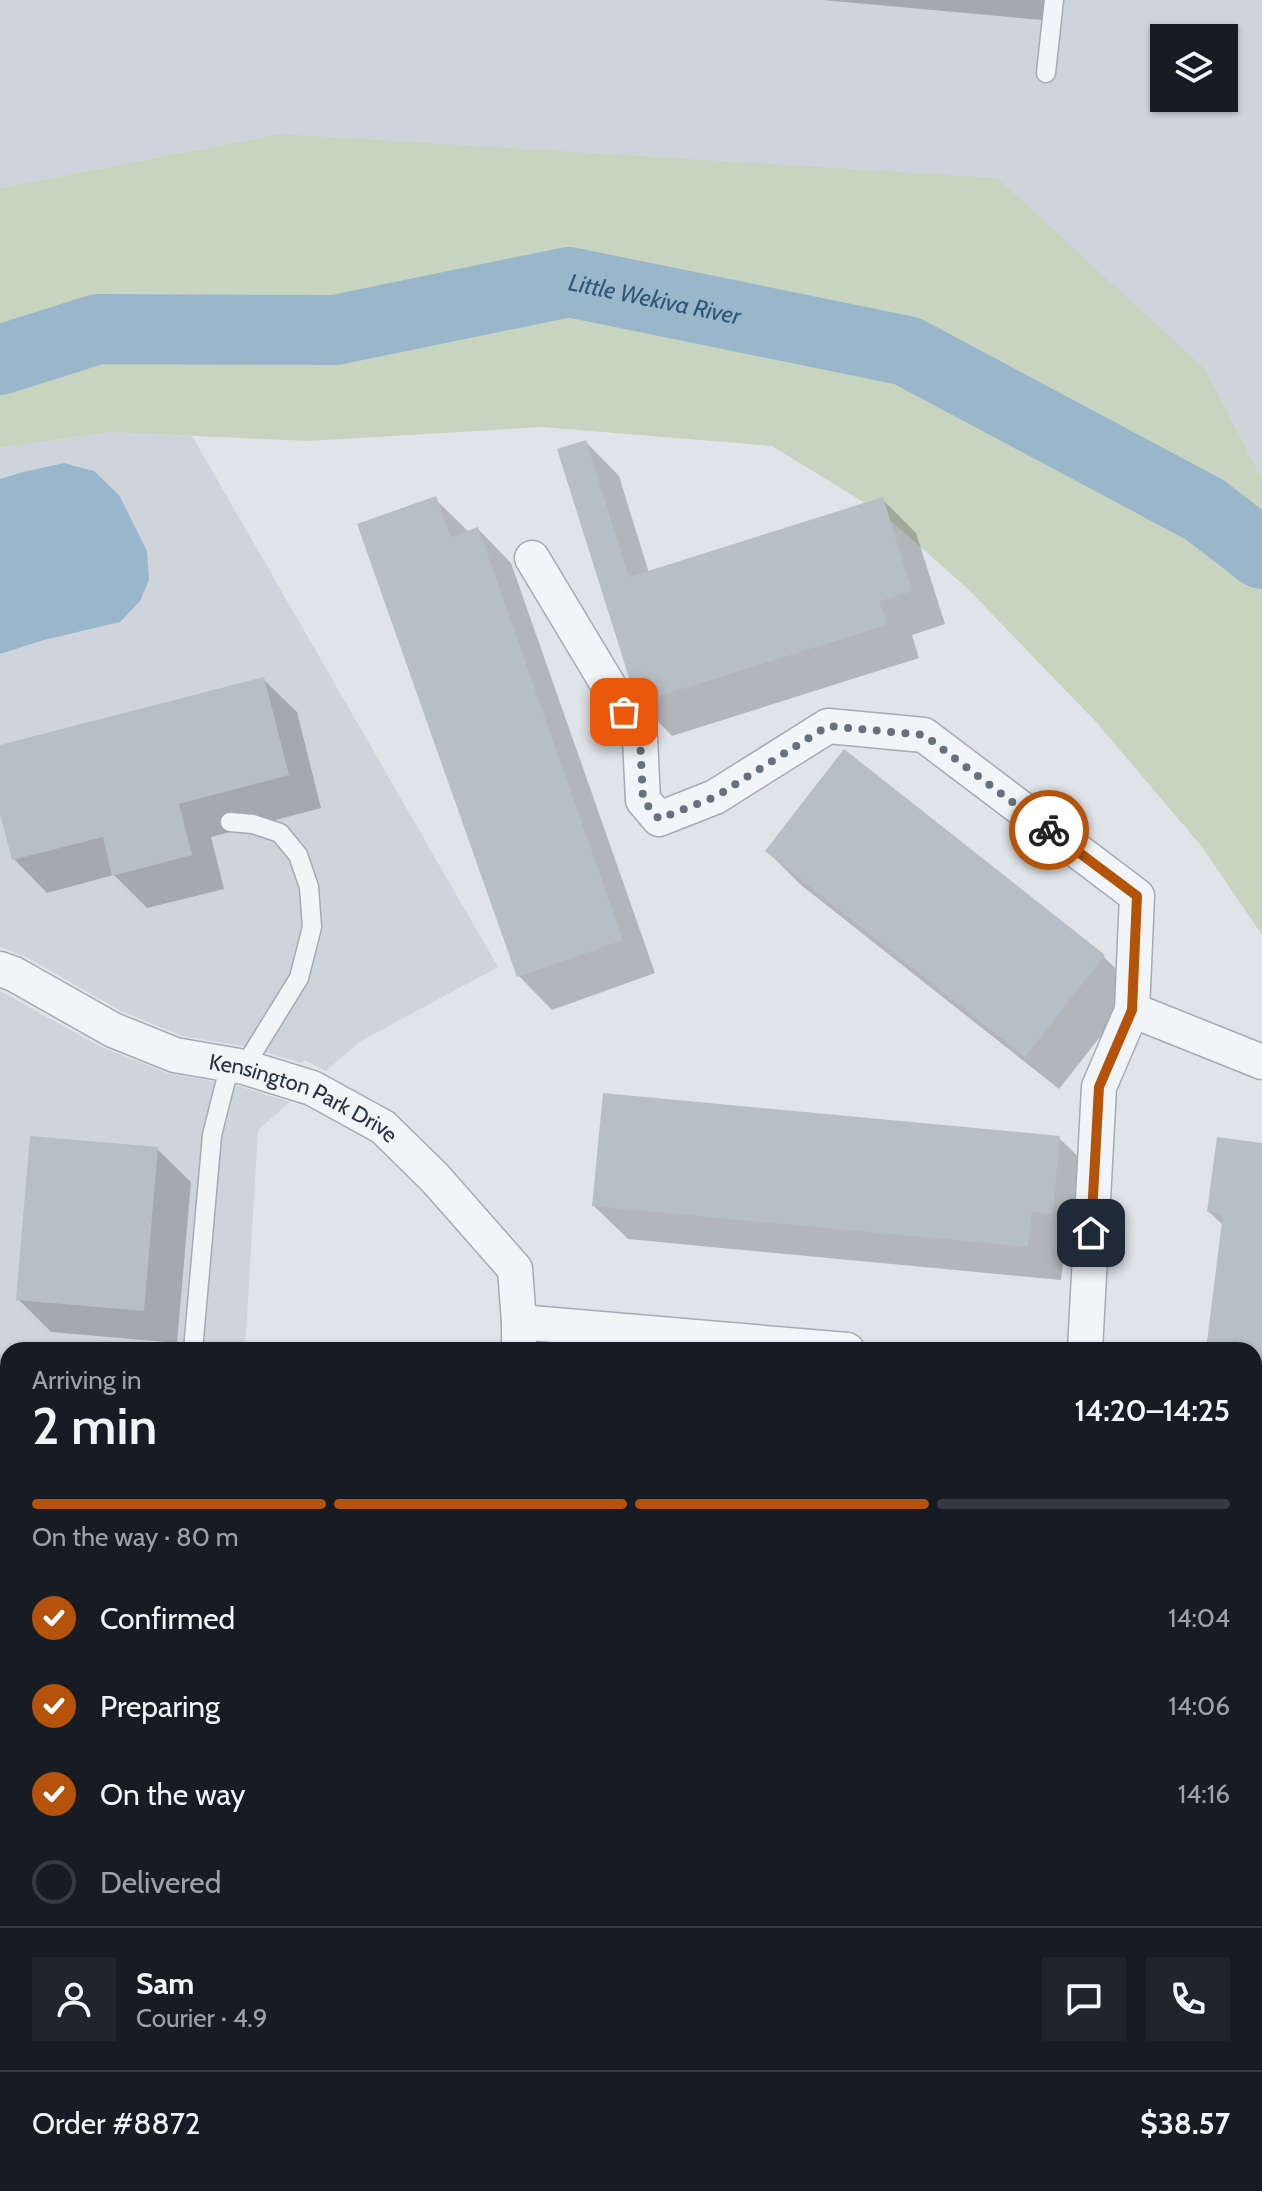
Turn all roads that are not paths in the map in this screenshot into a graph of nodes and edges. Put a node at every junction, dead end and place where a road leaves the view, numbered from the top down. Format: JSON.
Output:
{"nodes":[{"id":1,"x":1054,"y":0,"type":"edge"},
{"id":2,"x":1046,"y":73,"type":"dead end"},
{"id":3,"x":532,"y":558,"type":"dead end"},
{"id":4,"x":230,"y":822,"type":"dead end"},
{"id":5,"x":0,"y":969,"type":"edge"},
{"id":6,"x":1132,"y":1010,"type":"junction"},
{"id":7,"x":1262,"y":1062,"type":"edge"},
{"id":8,"x":237,"y":1065,"type":"junction"},
{"id":9,"x":519,"y":1336,"type":"edge"},
{"id":10,"x":194,"y":1342,"type":"edge"},
{"id":11,"x":660,"y":1342,"type":"edge"},
{"id":12,"x":1085,"y":1342,"type":"edge"}],
"edges":[{"from":1,"to":2,"type":"lane"},
{"from":3,"to":6,"type":"street"},
{"from":4,"to":8,"type":"lane"},
{"from":5,"to":8,"type":"street","name":"Kensington Park Drive"},
{"from":6,"to":7,"type":"street"},
{"from":6,"to":12,"type":"street"},
{"from":8,"to":9,"type":"street","name":"Kensington Park Drive"},
{"from":8,"to":10,"type":"lane"},
{"from":9,"to":11,"type":"street","name":"Kensington Park Drive"}]}
